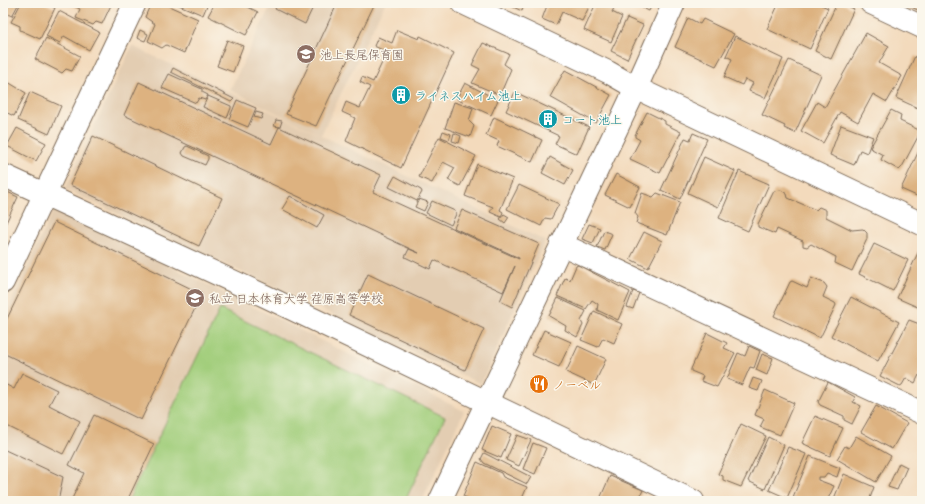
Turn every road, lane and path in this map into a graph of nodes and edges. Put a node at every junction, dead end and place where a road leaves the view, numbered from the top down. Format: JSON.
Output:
{"nodes":[{"id":1,"x":135,"y":3,"type":"edge"},
{"id":2,"x":674,"y":3,"type":"edge"},
{"id":3,"x":871,"y":3,"type":"edge"},
{"id":4,"x":476,"y":6,"type":"edge"},
{"id":5,"x":922,"y":27,"type":"edge"},
{"id":6,"x":636,"y":88,"type":"junction"},
{"id":7,"x":3,"y":175,"type":"edge"},
{"id":8,"x":44,"y":194,"type":"junction"},
{"id":9,"x":922,"y":224,"type":"edge"},
{"id":10,"x":561,"y":244,"type":"junction"},
{"id":11,"x":3,"y":282,"type":"edge"},
{"id":12,"x":487,"y":402,"type":"junction"},
{"id":13,"x":922,"y":413,"type":"edge"},
{"id":14,"x":440,"y":501,"type":"edge"},
{"id":15,"x":693,"y":501,"type":"edge"}],
"edges":[{"from":1,"to":8,"type":"street"},
{"from":2,"to":6,"type":"street"},
{"from":3,"to":5,"type":"street"},
{"from":4,"to":6,"type":"street"},
{"from":6,"to":9,"type":"street"},
{"from":6,"to":10,"type":"street"},
{"from":7,"to":8,"type":"street"},
{"from":8,"to":11,"type":"street"},
{"from":8,"to":12,"type":"street"},
{"from":10,"to":12,"type":"street"},
{"from":10,"to":13,"type":"street"},
{"from":12,"to":14,"type":"street"},
{"from":12,"to":15,"type":"street"}]}
